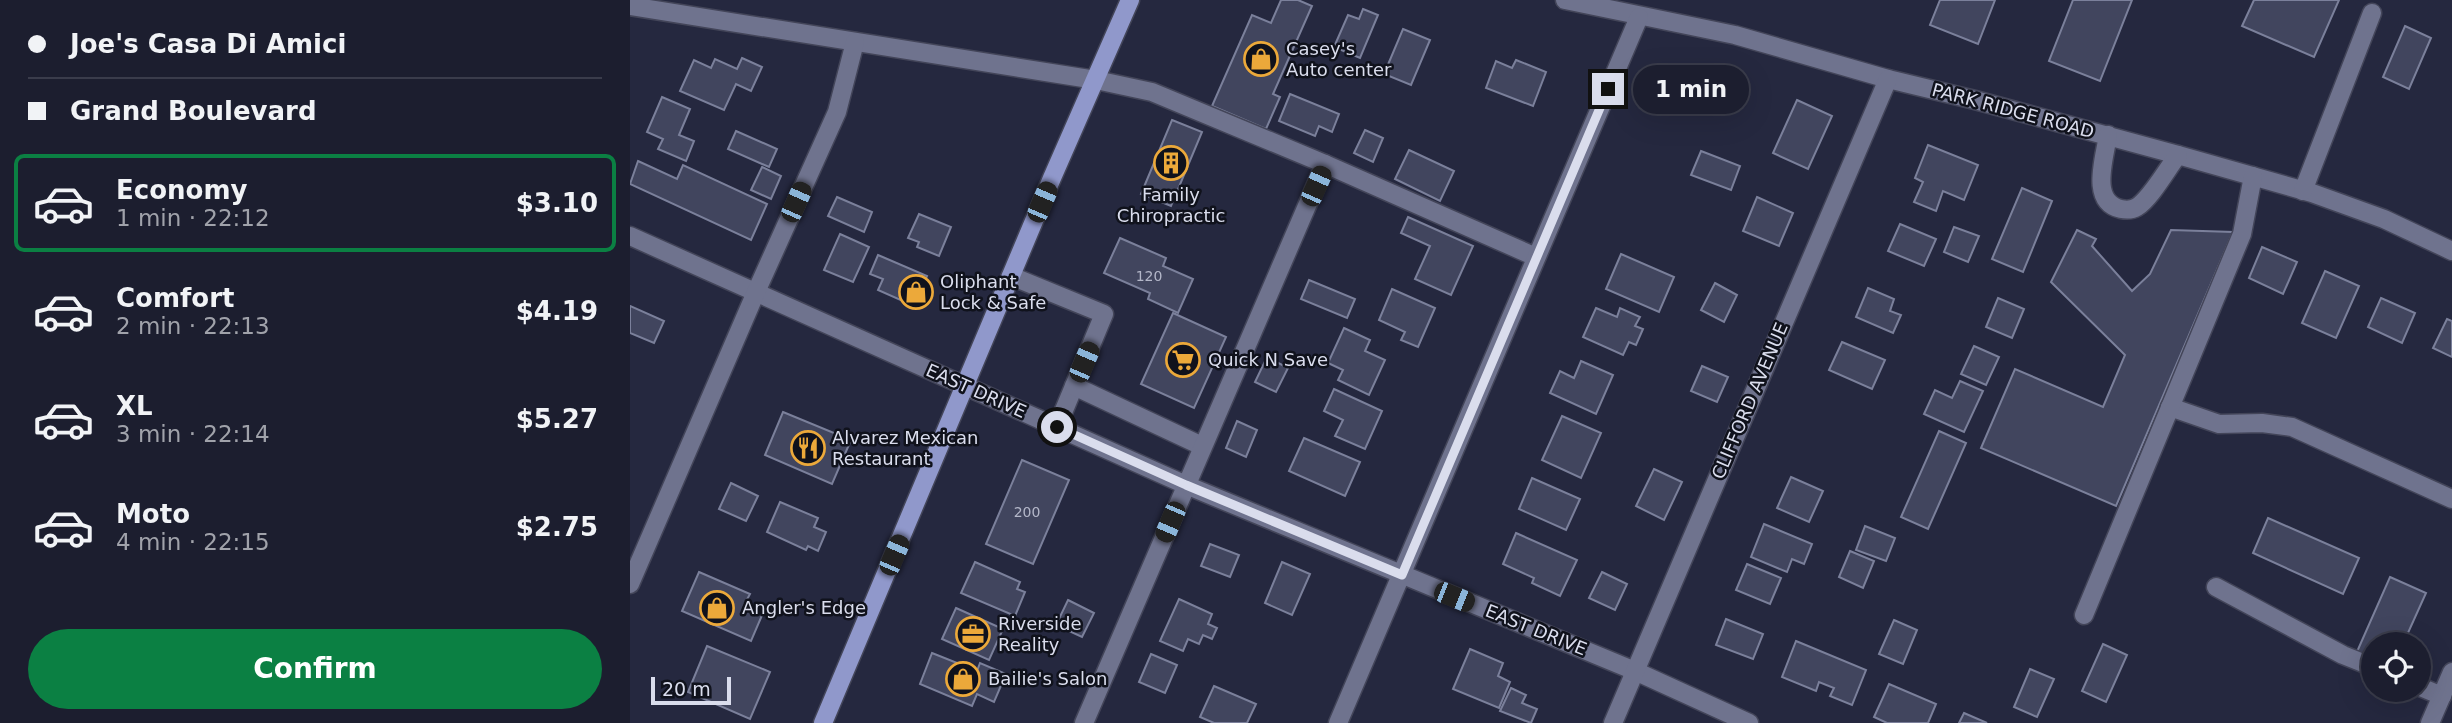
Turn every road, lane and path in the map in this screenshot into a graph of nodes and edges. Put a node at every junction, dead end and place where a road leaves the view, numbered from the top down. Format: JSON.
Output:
{"nodes":[{"id":1,"x":1130,"y":0,"type":"edge"},
{"id":2,"x":1565,"y":0,"type":"edge"},
{"id":3,"x":631,"y":8,"type":"edge"},
{"id":4,"x":2372,"y":13,"type":"dead end"},
{"id":5,"x":1639,"y":17,"type":"junction"},
{"id":6,"x":855,"y":42,"type":"junction"},
{"id":7,"x":1888,"y":79,"type":"junction"},
{"id":8,"x":1096,"y":80,"type":"junction"},
{"id":9,"x":2108,"y":135,"type":"junction"},
{"id":10,"x":2178,"y":155,"type":"junction"},
{"id":11,"x":1325,"y":164,"type":"junction"},
{"id":12,"x":2253,"y":176,"type":"junction"},
{"id":13,"x":2303,"y":191,"type":"junction"},
{"id":14,"x":630,"y":236,"type":"edge"},
{"id":15,"x":2452,"y":251,"type":"edge"},
{"id":16,"x":1536,"y":257,"type":"junction"},
{"id":17,"x":1011,"y":276,"type":"junction"},
{"id":18,"x":756,"y":292,"type":"junction"},
{"id":19,"x":965,"y":385,"type":"junction"},
{"id":20,"x":1074,"y":386,"type":"junction"},
{"id":21,"x":2170,"y":407,"type":"junction"},
{"id":22,"x":1057,"y":427,"type":"junction"},
{"id":23,"x":1202,"y":446,"type":"junction"},
{"id":24,"x":1186,"y":485,"type":"junction"},
{"id":25,"x":2452,"y":499,"type":"edge"},
{"id":26,"x":1402,"y":575,"type":"junction"},
{"id":27,"x":630,"y":584,"type":"edge"},
{"id":28,"x":2216,"y":587,"type":"dead end"},
{"id":29,"x":2084,"y":615,"type":"dead end"},
{"id":30,"x":2361,"y":662,"type":"edge"},
{"id":31,"x":1635,"y":671,"type":"junction"},
{"id":32,"x":2452,"y":672,"type":"edge"},
{"id":33,"x":2431,"y":691,"type":"edge"},
{"id":34,"x":2442,"y":696,"type":"junction"},
{"id":35,"x":823,"y":723,"type":"edge"},
{"id":36,"x":1084,"y":723,"type":"edge"},
{"id":37,"x":1338,"y":723,"type":"edge"},
{"id":38,"x":1613,"y":723,"type":"edge"},
{"id":39,"x":1749,"y":723,"type":"edge"},
{"id":40,"x":2430,"y":723,"type":"edge"}],
"edges":[{"from":1,"to":8,"type":"main road"},
{"from":2,"to":5,"type":"street","name":"PARK RIDGE ROAD"},
{"from":3,"to":6,"type":"street"},
{"from":4,"to":13,"type":"street"},
{"from":5,"to":7,"type":"street","name":"PARK RIDGE ROAD"},
{"from":5,"to":16,"type":"street"},
{"from":6,"to":8,"type":"street"},
{"from":6,"to":18,"type":"street"},
{"from":7,"to":9,"type":"street","name":"PARK RIDGE ROAD"},
{"from":7,"to":31,"type":"street","name":"CLIFFORD AVENUE"},
{"from":8,"to":11,"type":"street"},
{"from":8,"to":17,"type":"main road"},
{"from":9,"to":10,"type":"street","name":"PARK RIDGE ROAD"},
{"from":9,"to":10,"type":"street"},
{"from":10,"to":12,"type":"street","name":"PARK RIDGE ROAD"},
{"from":11,"to":16,"type":"street"},
{"from":11,"to":23,"type":"street"},
{"from":12,"to":13,"type":"street","name":"PARK RIDGE ROAD"},
{"from":12,"to":21,"type":"street"},
{"from":13,"to":15,"type":"street","name":"PARK RIDGE ROAD"},
{"from":14,"to":18,"type":"street","name":"EAST DRIVE"},
{"from":16,"to":26,"type":"street"},
{"from":17,"to":19,"type":"main road"},
{"from":17,"to":20,"type":"street"},
{"from":18,"to":19,"type":"street","name":"EAST DRIVE"},
{"from":18,"to":27,"type":"street"},
{"from":19,"to":22,"type":"street","name":"EAST DRIVE"},
{"from":19,"to":35,"type":"main road"},
{"from":20,"to":22,"type":"street"},
{"from":20,"to":23,"type":"street"},
{"from":21,"to":25,"type":"street"},
{"from":21,"to":29,"type":"street"},
{"from":22,"to":24,"type":"street","name":"EAST DRIVE"},
{"from":23,"to":24,"type":"street"},
{"from":24,"to":26,"type":"street","name":"EAST DRIVE"},
{"from":24,"to":36,"type":"street"},
{"from":26,"to":31,"type":"street","name":"EAST DRIVE"},
{"from":26,"to":37,"type":"street"},
{"from":28,"to":30,"type":"street"},
{"from":31,"to":38,"type":"street","name":"CLIFFORD AVENUE"},
{"from":31,"to":39,"type":"street","name":"EAST DRIVE"},
{"from":32,"to":34,"type":"street"},
{"from":33,"to":34,"type":"street"},
{"from":34,"to":40,"type":"street"}]}
